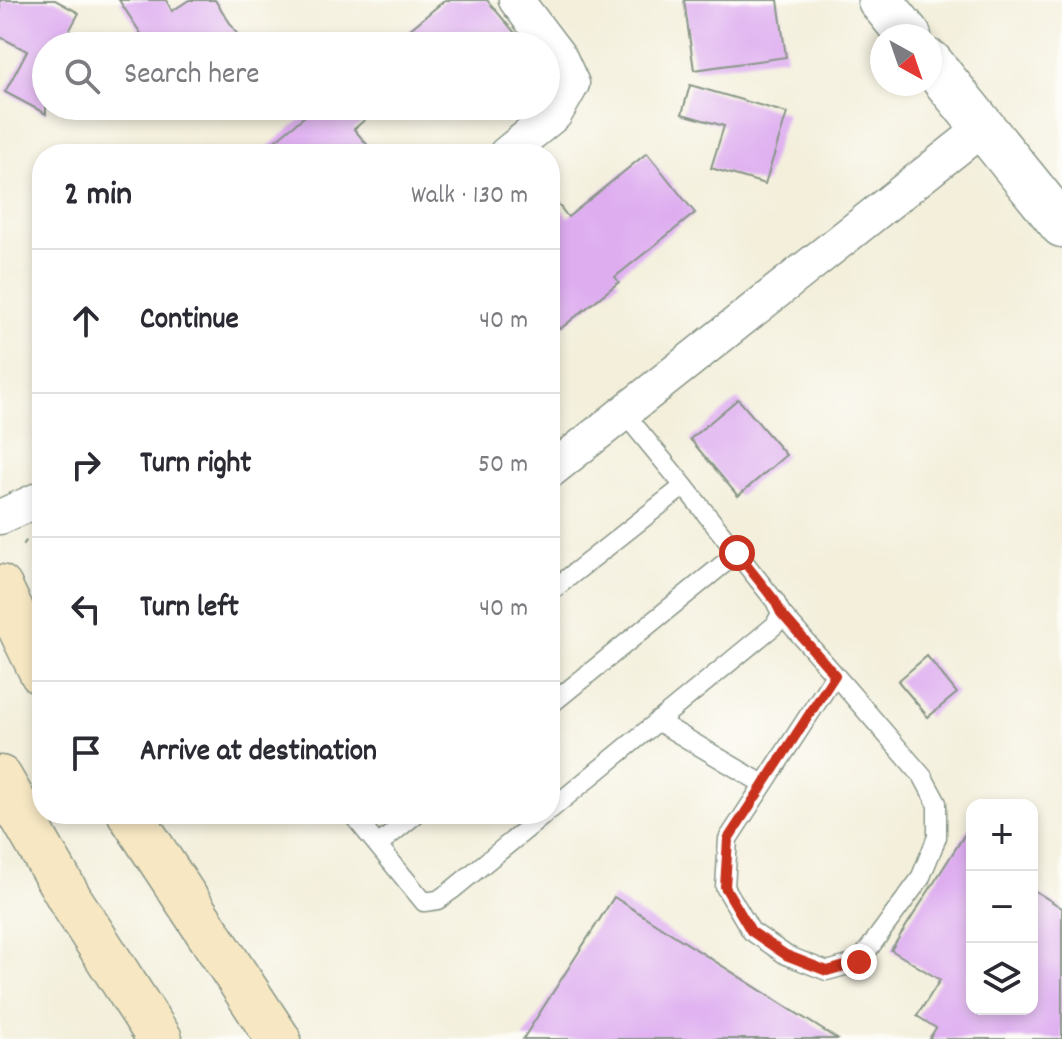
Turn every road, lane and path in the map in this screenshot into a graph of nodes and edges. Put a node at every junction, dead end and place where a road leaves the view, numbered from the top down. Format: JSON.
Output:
{"nodes":[{"id":1,"x":516,"y":0,"type":"edge"},
{"id":2,"x":880,"y":0,"type":"edge"},
{"id":3,"x":899,"y":24,"type":"edge"},
{"id":4,"x":540,"y":32,"type":"edge"},
{"id":5,"x":560,"y":58,"type":"edge"},
{"id":6,"x":942,"y":77,"type":"edge"},
{"id":7,"x":560,"y":105,"type":"edge"},
{"id":8,"x":548,"y":120,"type":"edge"},
{"id":9,"x":983,"y":128,"type":"junction"},
{"id":10,"x":518,"y":144,"type":"edge"},
{"id":11,"x":1062,"y":225,"type":"edge"},
{"id":12,"x":624,"y":413,"type":"junction"},
{"id":13,"x":560,"y":463,"type":"edge"},
{"id":14,"x":684,"y":486,"type":"junction"},
{"id":15,"x":32,"y":503,"type":"edge"},
{"id":16,"x":0,"y":517,"type":"edge"},
{"id":17,"x":24,"y":542,"type":"dead end"},
{"id":18,"x":32,"y":548,"type":"edge"},
{"id":19,"x":737,"y":553,"type":"junction"},
{"id":20,"x":560,"y":584,"type":"edge"},
{"id":21,"x":0,"y":587,"type":"edge"},
{"id":22,"x":781,"y":613,"type":"junction"},
{"id":23,"x":32,"y":653,"type":"edge"},
{"id":24,"x":835,"y":675,"type":"junction"},
{"id":25,"x":560,"y":697,"type":"edge"},
{"id":26,"x":657,"y":721,"type":"junction"},
{"id":27,"x":0,"y":778,"type":"edge"},
{"id":28,"x":763,"y":784,"type":"junction"},
{"id":29,"x":560,"y":802,"type":"edge"},
{"id":30,"x":137,"y":824,"type":"edge"},
{"id":31,"x":360,"y":824,"type":"edge"},
{"id":32,"x":404,"y":824,"type":"edge"},
{"id":33,"x":533,"y":824,"type":"edge"},
{"id":34,"x":378,"y":845,"type":"junction"},
{"id":35,"x":160,"y":1039,"type":"edge"},
{"id":36,"x":278,"y":1039,"type":"edge"}],
"edges":[{"from":1,"to":4,"type":"street"},
{"from":2,"to":3,"type":"street"},
{"from":5,"to":7,"type":"street"},
{"from":6,"to":9,"type":"street"},
{"from":8,"to":10,"type":"street"},
{"from":9,"to":11,"type":"street"},
{"from":9,"to":12,"type":"street"},
{"from":12,"to":13,"type":"street"},
{"from":12,"to":14,"type":"lane"},
{"from":14,"to":19,"type":"lane"},
{"from":14,"to":20,"type":"lane"},
{"from":15,"to":16,"type":"street"},
{"from":17,"to":18,"type":"path"},
{"from":19,"to":22,"type":"lane"},
{"from":19,"to":25,"type":"lane"},
{"from":21,"to":23,"type":"main road"},
{"from":22,"to":24,"type":"lane"},
{"from":22,"to":26,"type":"lane"},
{"from":24,"to":28,"type":"lane"},
{"from":24,"to":28,"type":"lane"},
{"from":26,"to":28,"type":"lane"},
{"from":26,"to":29,"type":"lane"},
{"from":27,"to":35,"type":"main road"},
{"from":30,"to":36,"type":"main road"},
{"from":31,"to":34,"type":"lane"},
{"from":32,"to":34,"type":"lane"},
{"from":33,"to":34,"type":"lane"}]}
